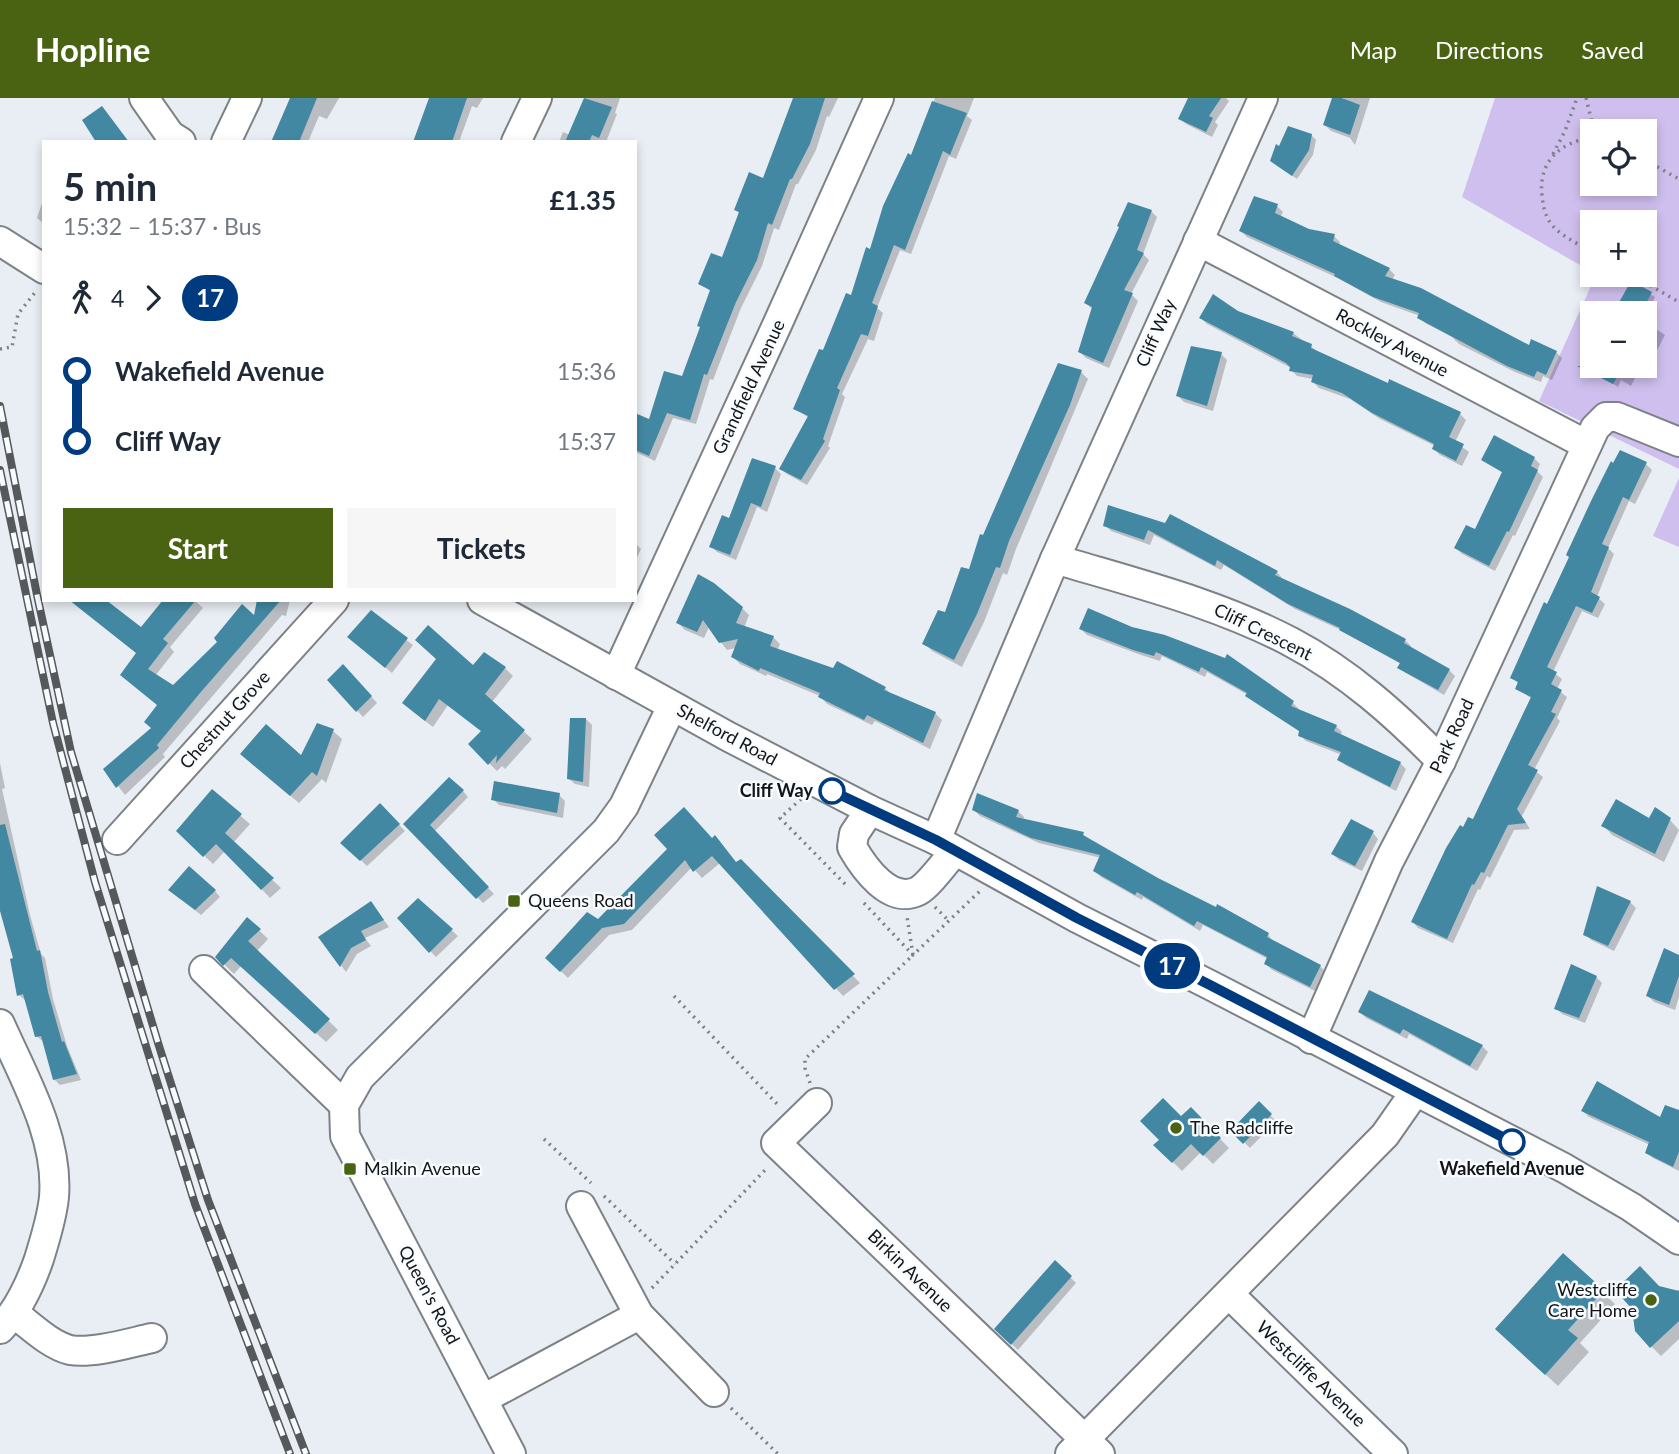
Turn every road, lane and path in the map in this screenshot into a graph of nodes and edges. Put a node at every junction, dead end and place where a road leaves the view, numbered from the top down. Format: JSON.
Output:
{"nodes":[{"id":1,"x":145,"y":98,"type":"edge"},
{"id":2,"x":247,"y":98,"type":"edge"},
{"id":3,"x":537,"y":98,"type":"edge"},
{"id":4,"x":879,"y":98,"type":"edge"},
{"id":5,"x":1263,"y":98,"type":"edge"},
{"id":6,"x":1577,"y":98,"type":"edge"},
{"id":7,"x":1586,"y":98,"type":"edge"},
{"id":8,"x":1591,"y":119,"type":"edge"},
{"id":9,"x":178,"y":140,"type":"edge"},
{"id":10,"x":227,"y":140,"type":"edge"},
{"id":11,"x":517,"y":140,"type":"edge"},
{"id":12,"x":1580,"y":141,"type":"edge"},
{"id":13,"x":1551,"y":157,"type":"junction"},
{"id":14,"x":1657,"y":167,"type":"edge"},
{"id":15,"x":1679,"y":179,"type":"edge"},
{"id":16,"x":1198,"y":241,"type":"junction"},
{"id":17,"x":0,"y":242,"type":"edge"},
{"id":18,"x":1580,"y":245,"type":"edge"},
{"id":19,"x":38,"y":274,"type":"edge"},
{"id":20,"x":1652,"y":287,"type":"edge"},
{"id":21,"x":1679,"y":303,"type":"edge"},
{"id":22,"x":0,"y":349,"type":"edge"},
{"id":23,"x":1590,"y":440,"type":"junction"},
{"id":24,"x":1679,"y":442,"type":"edge"},
{"id":25,"x":1055,"y":559,"type":"junction"},
{"id":26,"x":332,"y":602,"type":"edge"},
{"id":27,"x":486,"y":602,"type":"edge"},
{"id":28,"x":616,"y":675,"type":"junction"},
{"id":29,"x":672,"y":706,"type":"junction"},
{"id":30,"x":1441,"y":761,"type":"junction"},
{"id":31,"x":870,"y":810,"type":"junction"},
{"id":32,"x":117,"y":840,"type":"dead end"},
{"id":33,"x":945,"y":846,"type":"junction"},
{"id":34,"x":904,"y":894,"type":"junction"},
{"id":35,"x":204,"y":970,"type":"dead end"},
{"id":36,"x":674,"y":996,"type":"dead end"},
{"id":37,"x":0,"y":1024,"type":"edge"},
{"id":38,"x":1311,"y":1039,"type":"junction"},
{"id":39,"x":1415,"y":1092,"type":"junction"},
{"id":40,"x":817,"y":1103,"type":"joint"},
{"id":41,"x":344,"y":1105,"type":"junction"},
{"id":42,"x":796,"y":1124,"type":"junction"},
{"id":43,"x":544,"y":1139,"type":"dead end"},
{"id":44,"x":785,"y":1151,"type":"junction"},
{"id":45,"x":581,"y":1206,"type":"dead end"},
{"id":46,"x":1679,"y":1240,"type":"edge"},
{"id":47,"x":675,"y":1264,"type":"junction"},
{"id":48,"x":1229,"y":1294,"type":"junction"},
{"id":49,"x":637,"y":1311,"type":"junction"},
{"id":50,"x":7,"y":1321,"type":"edge"},
{"id":51,"x":152,"y":1338,"type":"dead end"},
{"id":52,"x":715,"y":1392,"type":"joint"},
{"id":53,"x":483,"y":1399,"type":"junction"},
{"id":54,"x":1085,"y":1449,"type":"edge"},
{"id":55,"x":511,"y":1454,"type":"edge"},
{"id":56,"x":778,"y":1454,"type":"edge"},
{"id":57,"x":1392,"y":1454,"type":"edge"}],
"edges":[{"from":1,"to":9,"type":"street"},
{"from":2,"to":10,"type":"street"},
{"from":3,"to":11,"type":"street"},
{"from":4,"to":28,"type":"street","name":"Grandfield Avenue"},
{"from":5,"to":16,"type":"street","name":"Cliff Way"},
{"from":6,"to":13,"type":"path"},
{"from":7,"to":8,"type":"path"},
{"from":12,"to":13,"type":"path"},
{"from":13,"to":18,"type":"path"},
{"from":14,"to":15,"type":"path"},
{"from":16,"to":23,"type":"street","name":"Rockley Avenue"},
{"from":16,"to":25,"type":"street","name":"Cliff Way"},
{"from":17,"to":19,"type":"street"},
{"from":19,"to":22,"type":"path"},
{"from":20,"to":21,"type":"path"},
{"from":23,"to":24,"type":"street"},
{"from":23,"to":30,"type":"street","name":"Park Road"},
{"from":25,"to":30,"type":"street","name":"Cliff Crescent"},
{"from":25,"to":33,"type":"street","name":"Cliff Way"},
{"from":26,"to":32,"type":"street","name":"Chestnut Grove"},
{"from":27,"to":28,"type":"street","name":"Shelford Road"},
{"from":28,"to":29,"type":"street","name":"Shelford Road"},
{"from":29,"to":31,"type":"street","name":"Shelford Road"},
{"from":29,"to":41,"type":"street"},
{"from":30,"to":38,"type":"street","name":"Park Road"},
{"from":31,"to":33,"type":"street","name":"Shelford Road"},
{"from":31,"to":34,"type":"street"},
{"from":33,"to":34,"type":"street","name":"Cliff Way"},
{"from":33,"to":38,"type":"street","name":"Shelford Road"},
{"from":34,"to":40,"type":"path"},
{"from":35,"to":41,"type":"street"},
{"from":36,"to":42,"type":"path"},
{"from":37,"to":50,"type":"street"},
{"from":38,"to":39,"type":"street","name":"Shelford Road"},
{"from":39,"to":46,"type":"street","name":"Shelford Road"},
{"from":39,"to":48,"type":"street"},
{"from":40,"to":42,"type":"street"},
{"from":41,"to":53,"type":"street","name":"Queen's Road"},
{"from":42,"to":44,"type":"street"},
{"from":43,"to":47,"type":"path"},
{"from":44,"to":47,"type":"path"},
{"from":44,"to":54,"type":"street","name":"Birkin Avenue"},
{"from":45,"to":49,"type":"street"},
{"from":47,"to":49,"type":"path"},
{"from":48,"to":54,"type":"street"},
{"from":48,"to":57,"type":"street","name":"Westcliffe Avenue"},
{"from":49,"to":52,"type":"street"},
{"from":49,"to":53,"type":"street"},
{"from":50,"to":51,"type":"street"},
{"from":52,"to":56,"type":"path"},
{"from":53,"to":55,"type":"street","name":"Queen's Road"}]}
